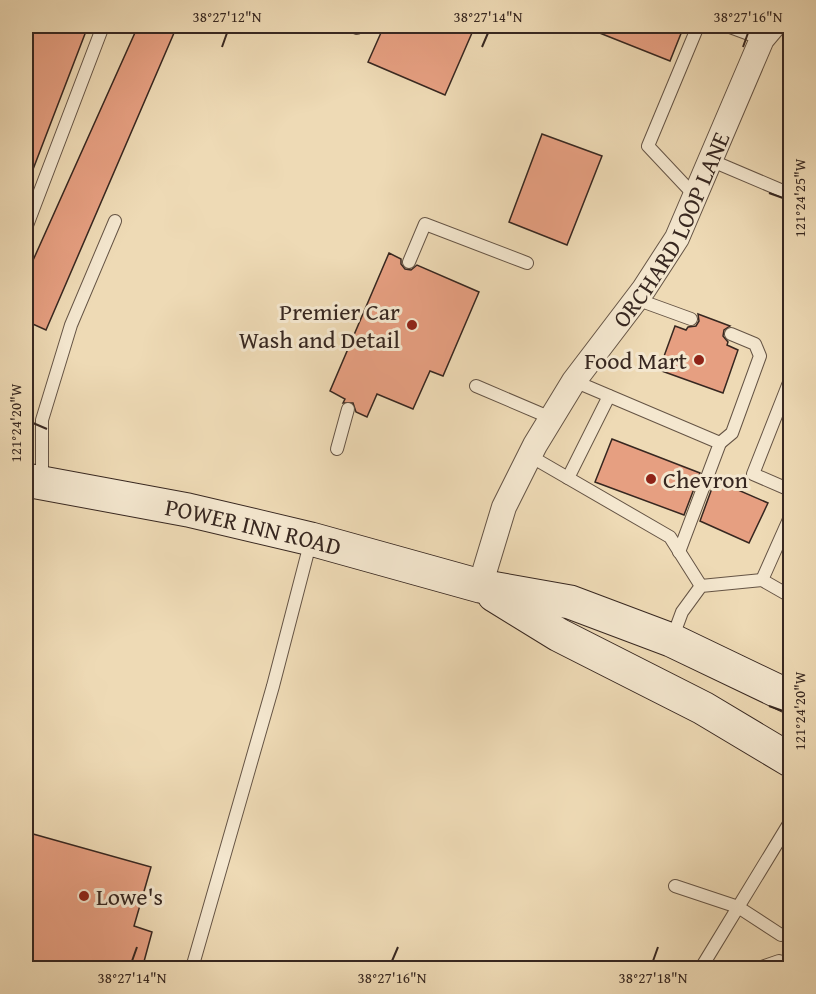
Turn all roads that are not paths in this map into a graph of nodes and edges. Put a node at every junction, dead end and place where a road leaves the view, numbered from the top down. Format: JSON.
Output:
{"nodes":[{"id":1,"x":103,"y":26,"type":"edge"},
{"id":2,"x":352,"y":26,"type":"edge"},
{"id":3,"x":358,"y":26,"type":"edge"},
{"id":4,"x":699,"y":26,"type":"edge"},
{"id":5,"x":727,"y":26,"type":"edge"},
{"id":6,"x":762,"y":30,"type":"edge"},
{"id":7,"x":710,"y":160,"type":"junction"},
{"id":8,"x":790,"y":194,"type":"edge"},
{"id":9,"x":695,"y":196,"type":"junction"},
{"id":10,"x":115,"y":221,"type":"dead end"},
{"id":11,"x":26,"y":228,"type":"edge"},
{"id":12,"x":409,"y":262,"type":"dead end"},
{"id":13,"x":527,"y":263,"type":"dead end"},
{"id":14,"x":636,"y":299,"type":"junction"},
{"id":15,"x":691,"y":319,"type":"dead end"},
{"id":16,"x":731,"y":334,"type":"dead end"},
{"id":17,"x":790,"y":380,"type":"edge"},
{"id":18,"x":574,"y":381,"type":"junction"},
{"id":19,"x":476,"y":386,"type":"dead end"},
{"id":20,"x":609,"y":396,"type":"junction"},
{"id":21,"x":348,"y":409,"type":"dead end"},
{"id":22,"x":551,"y":418,"type":"junction"},
{"id":23,"x":720,"y":443,"type":"junction"},
{"id":24,"x":336,"y":449,"type":"dead end"},
{"id":25,"x":530,"y":456,"type":"junction"},
{"id":26,"x":568,"y":478,"type":"junction"},
{"id":27,"x":34,"y":482,"type":"edge"},
{"id":28,"x":790,"y":490,"type":"edge"},
{"id":29,"x":790,"y":517,"type":"edge"},
{"id":30,"x":311,"y":539,"type":"junction"},
{"id":31,"x":679,"y":552,"type":"junction"},
{"id":32,"x":762,"y":580,"type":"junction"},
{"id":33,"x":480,"y":586,"type":"junction"},
{"id":34,"x":701,"y":586,"type":"junction"},
{"id":35,"x":790,"y":596,"type":"edge"},
{"id":36,"x":671,"y":640,"type":"junction"},
{"id":37,"x":790,"y":697,"type":"edge"},
{"id":38,"x":790,"y":760,"type":"edge"},
{"id":39,"x":790,"y":822,"type":"edge"},
{"id":40,"x":675,"y":886,"type":"dead end"},
{"id":41,"x":738,"y":907,"type":"junction"},
{"id":42,"x":781,"y":936,"type":"dead end"},
{"id":43,"x":779,"y":961,"type":"dead end"},
{"id":44,"x":192,"y":969,"type":"edge"},
{"id":45,"x":701,"y":969,"type":"edge"},
{"id":46,"x":759,"y":969,"type":"edge"}],
"edges":[{"from":1,"to":11,"type":"lane"},
{"from":2,"to":3,"type":"lane"},
{"from":4,"to":9,"type":"lane"},
{"from":5,"to":6,"type":"lane"},
{"from":6,"to":7,"type":"street","name":"ORCHARD LOOP LANE"},
{"from":7,"to":8,"type":"lane"},
{"from":7,"to":9,"type":"street","name":"ORCHARD LOOP LANE"},
{"from":9,"to":14,"type":"street","name":"ORCHARD LOOP LANE"},
{"from":10,"to":27,"type":"lane"},
{"from":12,"to":13,"type":"lane"},
{"from":14,"to":15,"type":"lane"},
{"from":14,"to":18,"type":"street","name":"ORCHARD LOOP LANE"},
{"from":16,"to":23,"type":"lane"},
{"from":17,"to":28,"type":"lane"},
{"from":18,"to":20,"type":"lane"},
{"from":18,"to":22,"type":"street","name":"ORCHARD LOOP LANE"},
{"from":19,"to":22,"type":"lane"},
{"from":20,"to":23,"type":"lane"},
{"from":20,"to":26,"type":"lane"},
{"from":21,"to":24,"type":"lane"},
{"from":22,"to":25,"type":"street","name":"ORCHARD LOOP LANE"},
{"from":23,"to":31,"type":"lane"},
{"from":25,"to":26,"type":"lane"},
{"from":25,"to":33,"type":"street","name":"ORCHARD LOOP LANE"},
{"from":26,"to":31,"type":"lane"},
{"from":27,"to":30,"type":"main road","name":"POWER INN ROAD"},
{"from":29,"to":32,"type":"lane"},
{"from":30,"to":33,"type":"main road","name":"POWER INN ROAD"},
{"from":30,"to":44,"type":"lane"},
{"from":31,"to":34,"type":"lane"},
{"from":32,"to":34,"type":"lane"},
{"from":32,"to":35,"type":"lane"},
{"from":33,"to":36,"type":"main road","name":"POWER INN ROAD"},
{"from":33,"to":38,"type":"main road","name":"POWER INN ROAD"},
{"from":34,"to":36,"type":"lane"},
{"from":36,"to":37,"type":"main road","name":"POWER INN ROAD"},
{"from":39,"to":41,"type":"lane"},
{"from":40,"to":41,"type":"lane"},
{"from":41,"to":42,"type":"lane"},
{"from":41,"to":45,"type":"lane"},
{"from":43,"to":46,"type":"lane"}]}
